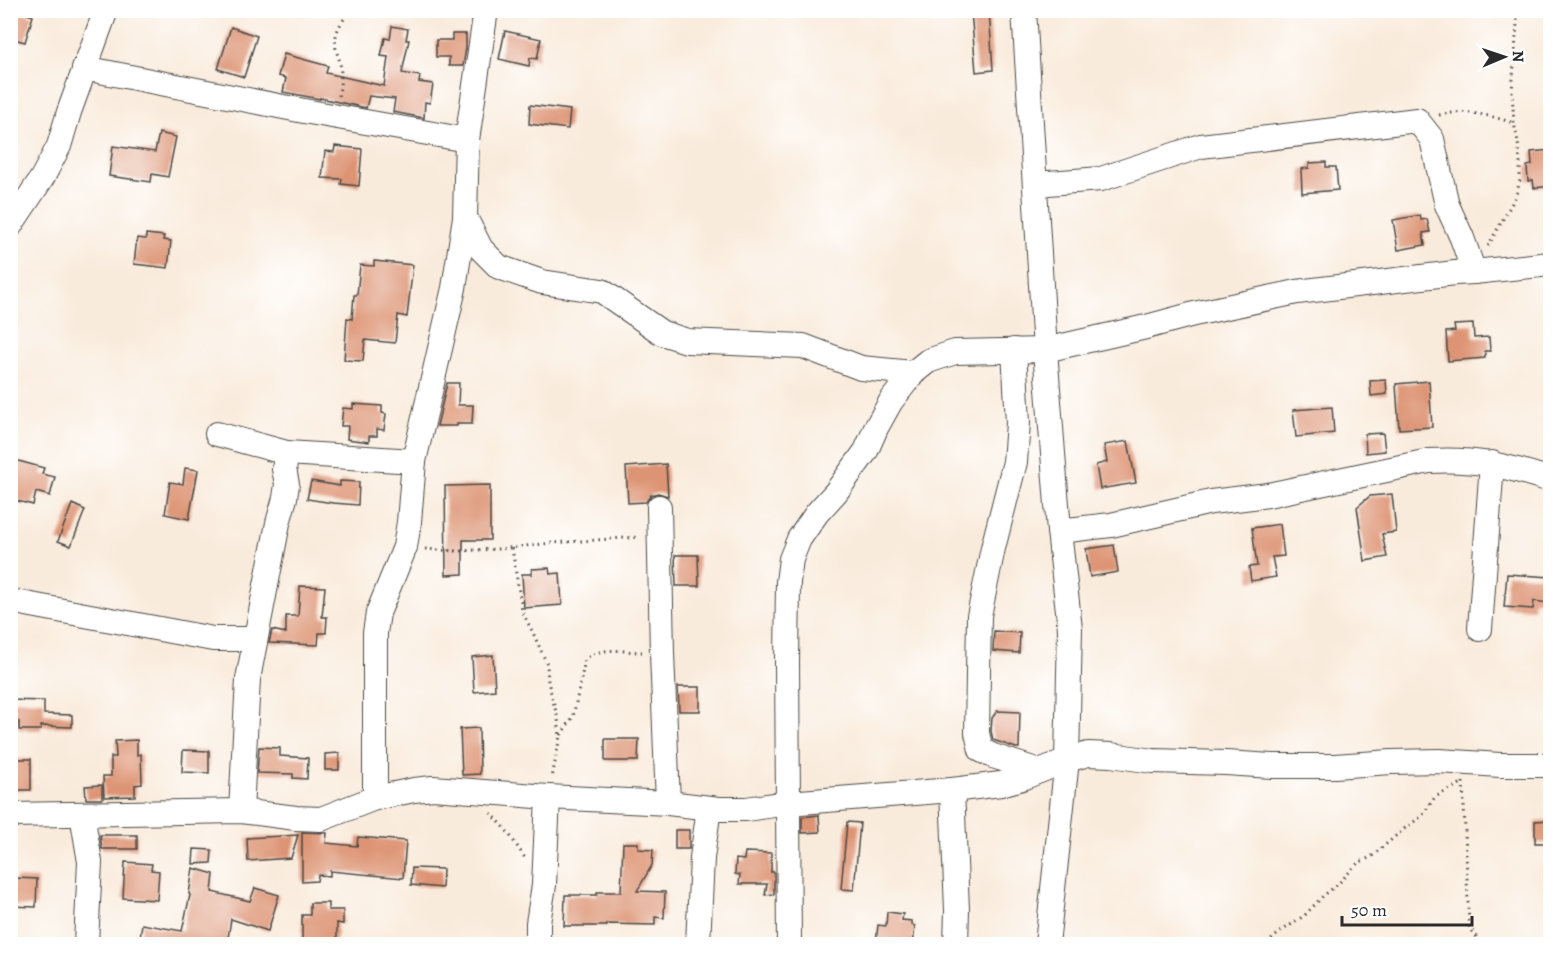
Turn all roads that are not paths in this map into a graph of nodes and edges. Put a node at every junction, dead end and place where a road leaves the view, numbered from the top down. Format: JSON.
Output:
{"nodes":[{"id":1,"x":106,"y":10,"type":"edge"},
{"id":2,"x":486,"y":10,"type":"edge"},
{"id":3,"x":1024,"y":10,"type":"edge"},
{"id":4,"x":84,"y":68,"type":"junction"},
{"id":5,"x":467,"y":140,"type":"junction"},
{"id":6,"x":1035,"y":184,"type":"junction"},
{"id":7,"x":465,"y":217,"type":"junction"},
{"id":8,"x":10,"y":226,"type":"edge"},
{"id":9,"x":1551,"y":264,"type":"edge"},
{"id":10,"x":1474,"y":272,"type":"junction"},
{"id":11,"x":1014,"y":350,"type":"junction"},
{"id":12,"x":1046,"y":350,"type":"junction"},
{"id":13,"x":913,"y":373,"type":"junction"},
{"id":14,"x":217,"y":434,"type":"dead end"},
{"id":15,"x":287,"y":453,"type":"junction"},
{"id":16,"x":414,"y":460,"type":"junction"},
{"id":17,"x":1492,"y":464,"type":"junction"},
{"id":18,"x":1551,"y":480,"type":"edge"},
{"id":19,"x":659,"y":507,"type":"dead end"},
{"id":20,"x":1059,"y":531,"type":"junction"},
{"id":21,"x":10,"y":600,"type":"edge"},
{"id":22,"x":1480,"y":629,"type":"dead end"},
{"id":23,"x":255,"y":639,"type":"junction"},
{"id":24,"x":1067,"y":760,"type":"junction"},
{"id":25,"x":1551,"y":765,"type":"edge"},
{"id":26,"x":1039,"y":771,"type":"junction"},
{"id":27,"x":952,"y":790,"type":"junction"},
{"id":28,"x":548,"y":797,"type":"junction"},
{"id":29,"x":375,"y":798,"type":"junction"},
{"id":30,"x":668,"y":803,"type":"junction"},
{"id":31,"x":788,"y":803,"type":"junction"},
{"id":32,"x":709,"y":808,"type":"junction"},
{"id":33,"x":241,"y":811,"type":"junction"},
{"id":34,"x":82,"y":814,"type":"junction"},
{"id":35,"x":10,"y":815,"type":"edge"},
{"id":36,"x":86,"y":945,"type":"edge"},
{"id":37,"x":538,"y":945,"type":"edge"},
{"id":38,"x":698,"y":945,"type":"edge"},
{"id":39,"x":789,"y":945,"type":"edge"},
{"id":40,"x":956,"y":945,"type":"edge"},
{"id":41,"x":1047,"y":945,"type":"edge"}],
"edges":[{"from":1,"to":4,"type":"street"},
{"from":2,"to":5,"type":"street"},
{"from":3,"to":6,"type":"street"},
{"from":4,"to":5,"type":"street"},
{"from":4,"to":8,"type":"street"},
{"from":5,"to":7,"type":"street"},
{"from":6,"to":10,"type":"street"},
{"from":6,"to":12,"type":"street"},
{"from":7,"to":13,"type":"street"},
{"from":7,"to":16,"type":"street"},
{"from":9,"to":10,"type":"street"},
{"from":10,"to":12,"type":"street"},
{"from":11,"to":12,"type":"street"},
{"from":11,"to":13,"type":"street"},
{"from":11,"to":26,"type":"street"},
{"from":12,"to":20,"type":"street"},
{"from":13,"to":31,"type":"street"},
{"from":14,"to":15,"type":"street"},
{"from":15,"to":16,"type":"street"},
{"from":15,"to":23,"type":"street"},
{"from":16,"to":29,"type":"street"},
{"from":17,"to":18,"type":"street"},
{"from":17,"to":20,"type":"street"},
{"from":17,"to":22,"type":"street"},
{"from":19,"to":30,"type":"street"},
{"from":20,"to":24,"type":"street"},
{"from":21,"to":23,"type":"street"},
{"from":23,"to":33,"type":"street"},
{"from":24,"to":25,"type":"street"},
{"from":24,"to":26,"type":"street"},
{"from":24,"to":41,"type":"street"},
{"from":26,"to":27,"type":"street"},
{"from":27,"to":31,"type":"street"},
{"from":27,"to":40,"type":"street"},
{"from":28,"to":29,"type":"street"},
{"from":28,"to":30,"type":"street"},
{"from":28,"to":37,"type":"street"},
{"from":29,"to":33,"type":"street"},
{"from":30,"to":32,"type":"street"},
{"from":31,"to":32,"type":"street"},
{"from":31,"to":39,"type":"street"},
{"from":32,"to":38,"type":"street"},
{"from":33,"to":34,"type":"street"},
{"from":34,"to":35,"type":"street"},
{"from":34,"to":36,"type":"street"}]}
